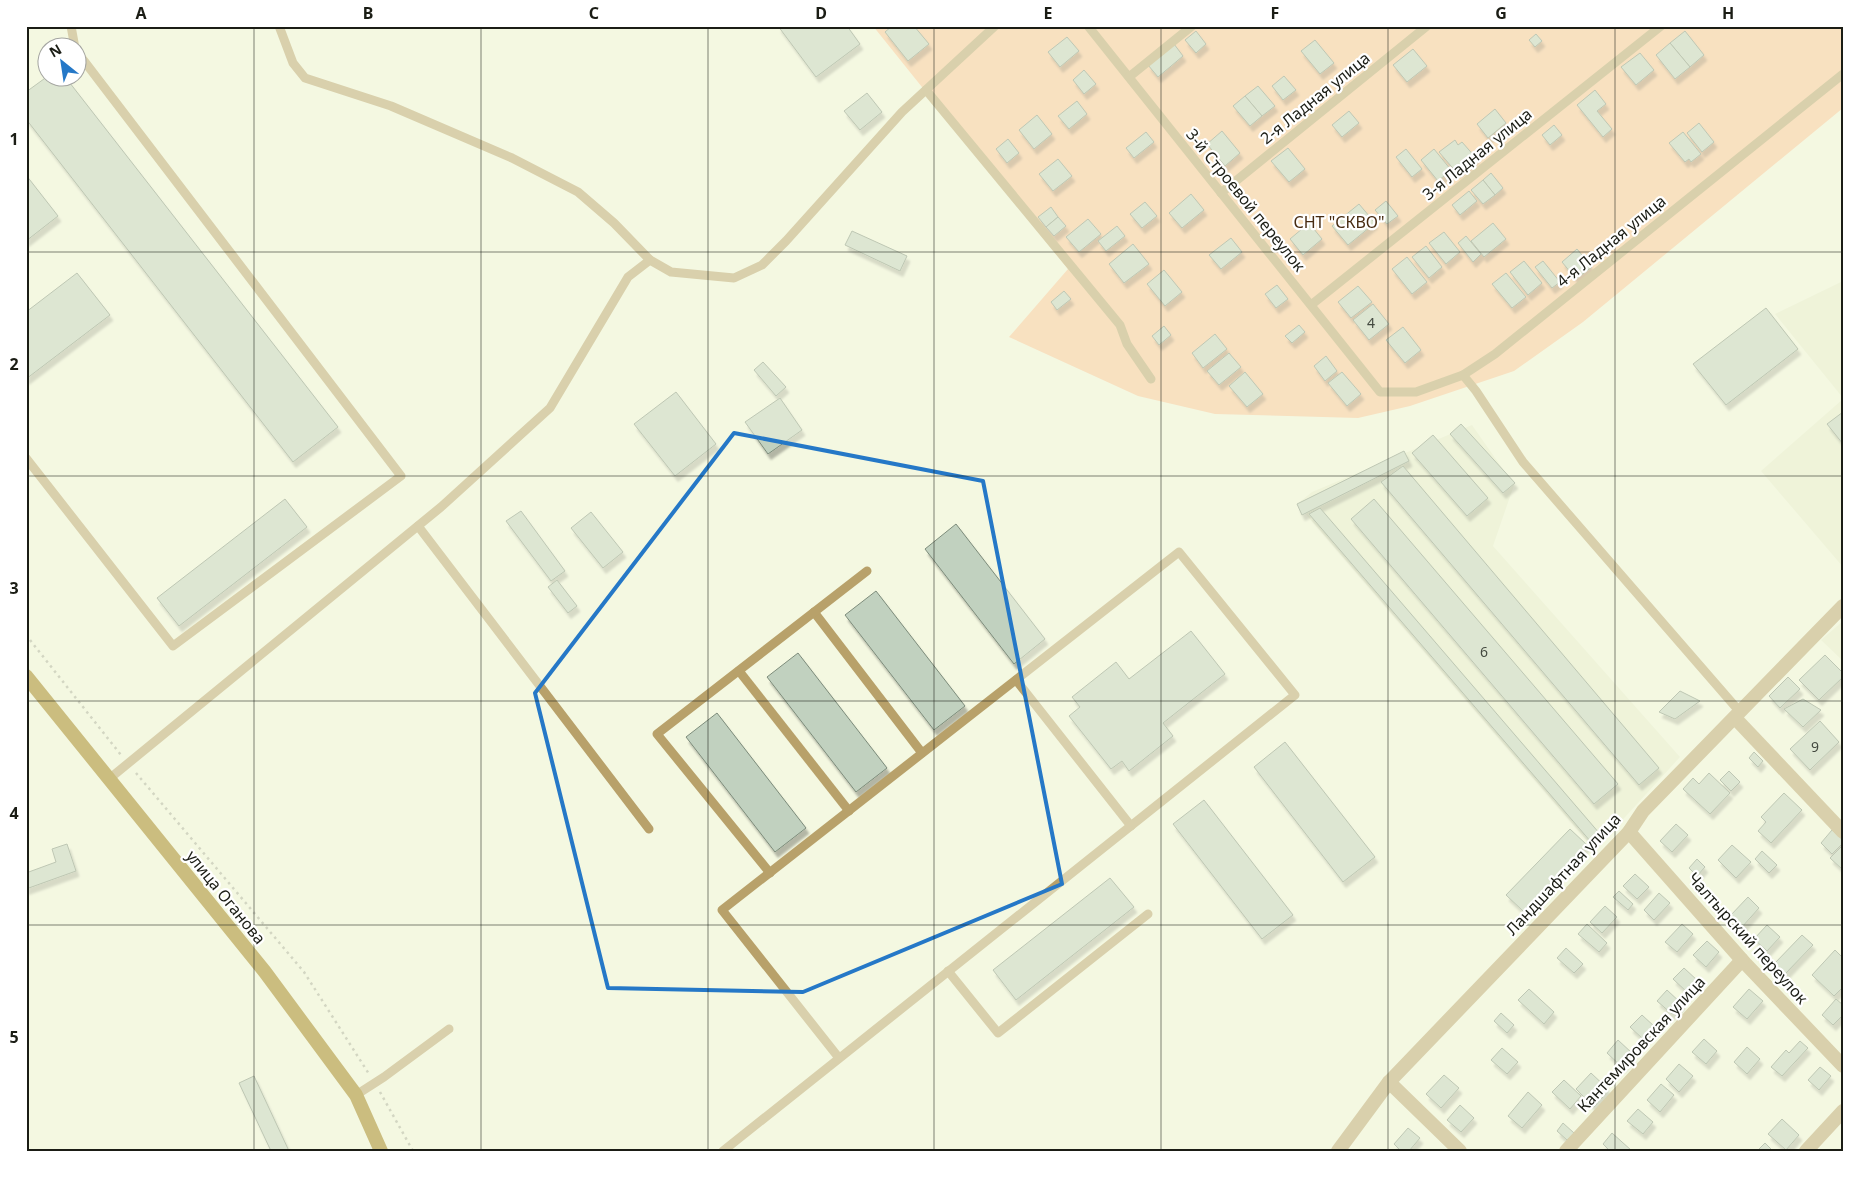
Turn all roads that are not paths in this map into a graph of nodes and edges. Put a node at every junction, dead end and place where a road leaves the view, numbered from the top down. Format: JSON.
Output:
{"nodes":[{"id":1,"x":279,"y":26,"type":"edge"},
{"id":2,"x":995,"y":26,"type":"edge"},
{"id":3,"x":1088,"y":26,"type":"edge"},
{"id":4,"x":1192,"y":26,"type":"edge"},
{"id":5,"x":1427,"y":26,"type":"edge"},
{"id":6,"x":1661,"y":26,"type":"edge"},
{"id":7,"x":88,"y":66,"type":"edge"},
{"id":8,"x":1843,"y":74,"type":"edge"},
{"id":9,"x":1129,"y":77,"type":"junction"},
{"id":10,"x":926,"y":90,"type":"junction"},
{"id":11,"x":1221,"y":193,"type":"junction"},
{"id":12,"x":650,"y":260,"type":"junction"},
{"id":13,"x":1311,"y":305,"type":"junction"},
{"id":14,"x":1463,"y":374,"type":"junction"},
{"id":15,"x":1151,"y":379,"type":"dead end"},
{"id":16,"x":1380,"y":392,"type":"joint"},
{"id":17,"x":26,"y":458,"type":"edge"},
{"id":18,"x":418,"y":526,"type":"junction"},
{"id":19,"x":867,"y":571,"type":"dead end"},
{"id":20,"x":1843,"y":606,"type":"edge"},
{"id":21,"x":814,"y":612,"type":"junction"},
{"id":22,"x":739,"y":671,"type":"junction"},
{"id":23,"x":26,"y":676,"type":"edge"},
{"id":24,"x":1016,"y":680,"type":"junction"},
{"id":25,"x":1738,"y":715,"type":"junction"},
{"id":26,"x":922,"y":753,"type":"junction"},
{"id":27,"x":109,"y":779,"type":"junction"},
{"id":28,"x":849,"y":811,"type":"junction"},
{"id":29,"x":1131,"y":826,"type":"junction"},
{"id":30,"x":649,"y":830,"type":"dead end"},
{"id":31,"x":1629,"y":832,"type":"junction"},
{"id":32,"x":1843,"y":832,"type":"edge"},
{"id":33,"x":770,"y":874,"type":"junction"},
{"id":34,"x":1148,"y":914,"type":"dead end"},
{"id":35,"x":1742,"y":960,"type":"junction"},
{"id":36,"x":948,"y":971,"type":"junction"},
{"id":37,"x":449,"y":1029,"type":"dead end"},
{"id":38,"x":839,"y":1058,"type":"junction"},
{"id":39,"x":1843,"y":1066,"type":"edge"},
{"id":40,"x":1388,"y":1082,"type":"junction"},
{"id":41,"x":356,"y":1095,"type":"junction"},
{"id":42,"x":1843,"y":1111,"type":"edge"},
{"id":43,"x":381,"y":1151,"type":"edge"},
{"id":44,"x":723,"y":1151,"type":"edge"},
{"id":45,"x":1338,"y":1151,"type":"edge"},
{"id":46,"x":1460,"y":1151,"type":"edge"},
{"id":47,"x":1566,"y":1151,"type":"edge"},
{"id":48,"x":1806,"y":1151,"type":"edge"}],
"edges":[{"from":1,"to":12,"type":"lane"},
{"from":2,"to":10,"type":"lane"},
{"from":3,"to":9,"type":"lane","name":"3-й Строевой переулок"},
{"from":4,"to":9,"type":"lane"},
{"from":5,"to":11,"type":"lane","name":"2-я Ладная улица"},
{"from":6,"to":13,"type":"lane","name":"3-я Ладная улица"},
{"from":7,"to":17,"type":"lane"},
{"from":8,"to":14,"type":"lane","name":"4-я Ладная улица"},
{"from":9,"to":11,"type":"lane","name":"3-й Строевой переулок"},
{"from":10,"to":12,"type":"lane"},
{"from":10,"to":15,"type":"lane"},
{"from":11,"to":13,"type":"lane","name":"3-й Строевой переулок"},
{"from":12,"to":18,"type":"lane"},
{"from":13,"to":16,"type":"lane","name":"3-й Строевой переулок"},
{"from":14,"to":16,"type":"lane","name":"4-я Ладная улица"},
{"from":14,"to":25,"type":"lane"},
{"from":18,"to":27,"type":"lane"},
{"from":18,"to":30,"type":"lane"},
{"from":19,"to":21,"type":"lane"},
{"from":20,"to":25,"type":"street","name":"Ландшафтная улица"},
{"from":21,"to":22,"type":"lane"},
{"from":21,"to":26,"type":"lane"},
{"from":22,"to":28,"type":"lane"},
{"from":22,"to":33,"type":"lane"},
{"from":23,"to":27,"type":"main road","name":"улица Оганова"},
{"from":24,"to":26,"type":"lane"},
{"from":24,"to":29,"type":"lane"},
{"from":24,"to":29,"type":"lane"},
{"from":25,"to":31,"type":"street","name":"Ландшафтная улица"},
{"from":25,"to":32,"type":"street"},
{"from":26,"to":28,"type":"lane"},
{"from":27,"to":41,"type":"main road","name":"улица Оганова"},
{"from":28,"to":33,"type":"lane"},
{"from":29,"to":36,"type":"lane"},
{"from":31,"to":35,"type":"street","name":"Чалтырский переулок"},
{"from":31,"to":40,"type":"street","name":"Ландшафтная улица"},
{"from":33,"to":38,"type":"lane"},
{"from":34,"to":36,"type":"lane"},
{"from":35,"to":39,"type":"street","name":"Чалтырский переулок"},
{"from":35,"to":47,"type":"street","name":"Кантемировская улица"},
{"from":36,"to":38,"type":"lane"},
{"from":37,"to":41,"type":"lane"},
{"from":38,"to":44,"type":"lane"},
{"from":40,"to":45,"type":"street","name":"Ландшафтная улица"},
{"from":40,"to":46,"type":"street"},
{"from":41,"to":43,"type":"main road","name":"улица Оганова"},
{"from":42,"to":48,"type":"street"}]}
